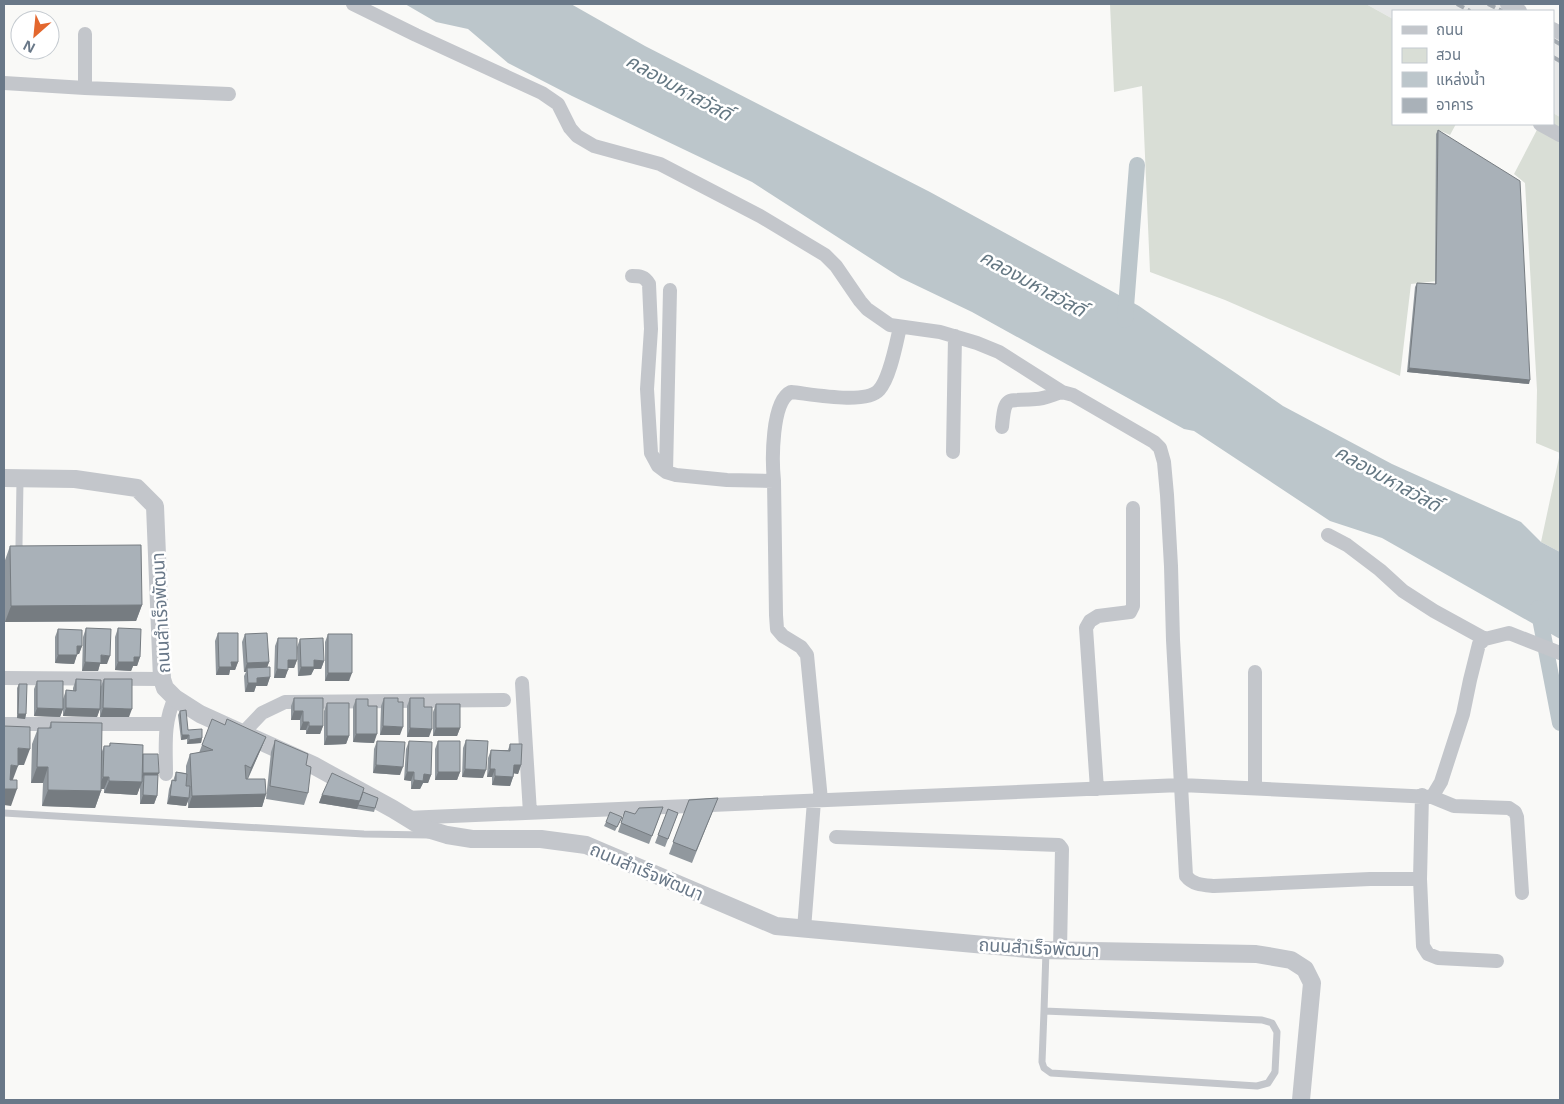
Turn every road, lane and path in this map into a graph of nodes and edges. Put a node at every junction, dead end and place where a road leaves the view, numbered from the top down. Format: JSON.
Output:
{"nodes":[{"id":1,"x":353,"y":4,"type":"edge"},
{"id":2,"x":1507,"y":4,"type":"edge"},
{"id":3,"x":1518,"y":10,"type":"edge"},
{"id":4,"x":85,"y":34,"type":"dead end"},
{"id":5,"x":4,"y":83,"type":"edge"},
{"id":6,"x":85,"y":88,"type":"junction"},
{"id":7,"x":229,"y":94,"type":"dead end"},
{"id":8,"x":1542,"y":125,"type":"edge"},
{"id":9,"x":1560,"y":135,"type":"edge"},
{"id":10,"x":632,"y":276,"type":"dead end"},
{"id":11,"x":670,"y":290,"type":"dead end"},
{"id":12,"x":900,"y":327,"type":"junction"},
{"id":13,"x":955,"y":336,"type":"junction"},
{"id":14,"x":1062,"y":392,"type":"junction"},
{"id":15,"x":1002,"y":428,"type":"dead end"},
{"id":16,"x":953,"y":452,"type":"dead end"},
{"id":17,"x":666,"y":472,"type":"junction"},
{"id":18,"x":12,"y":478,"type":"edge"},
{"id":19,"x":774,"y":481,"type":"junction"},
{"id":20,"x":1133,"y":508,"type":"dead end"},
{"id":21,"x":1328,"y":535,"type":"dead end"},
{"id":22,"x":28,"y":558,"type":"edge"},
{"id":23,"x":1485,"y":639,"type":"junction"},
{"id":24,"x":1560,"y":653,"type":"edge"},
{"id":25,"x":1255,"y":672,"type":"dead end"},
{"id":26,"x":4,"y":678,"type":"edge"},
{"id":27,"x":162,"y":678,"type":"junction"},
{"id":28,"x":522,"y":683,"type":"dead end"},
{"id":29,"x":175,"y":698,"type":"junction"},
{"id":30,"x":504,"y":700,"type":"dead end"},
{"id":31,"x":4,"y":724,"type":"edge"},
{"id":32,"x":167,"y":724,"type":"junction"},
{"id":33,"x":243,"y":733,"type":"junction"},
{"id":34,"x":166,"y":774,"type":"dead end"},
{"id":35,"x":1181,"y":785,"type":"junction"},
{"id":36,"x":1255,"y":788,"type":"junction"},
{"id":37,"x":1096,"y":789,"type":"junction"},
{"id":38,"x":1427,"y":796,"type":"junction"},
{"id":39,"x":818,"y":800,"type":"junction"},
{"id":40,"x":4,"y":813,"type":"edge"},
{"id":41,"x":530,"y":813,"type":"junction"},
{"id":42,"x":406,"y":818,"type":"junction"},
{"id":43,"x":447,"y":835,"type":"junction"},
{"id":44,"x":836,"y":837,"type":"dead end"},
{"id":45,"x":1420,"y":879,"type":"junction"},
{"id":46,"x":1522,"y":893,"type":"dead end"},
{"id":47,"x":804,"y":929,"type":"junction"},
{"id":48,"x":1053,"y":950,"type":"junction"},
{"id":49,"x":1497,"y":961,"type":"dead end"},
{"id":50,"x":1044,"y":1011,"type":"junction"},
{"id":51,"x":1301,"y":1100,"type":"edge"}],
"edges":[{"from":1,"to":12,"type":"street"},
{"from":2,"to":3,"type":"street"},
{"from":4,"to":6,"type":"street"},
{"from":5,"to":6,"type":"street"},
{"from":6,"to":7,"type":"street"},
{"from":8,"to":9,"type":"street"},
{"from":10,"to":17,"type":"street"},
{"from":11,"to":17,"type":"street"},
{"from":12,"to":13,"type":"street"},
{"from":12,"to":19,"type":"street"},
{"from":13,"to":14,"type":"street"},
{"from":13,"to":16,"type":"street"},
{"from":14,"to":15,"type":"street"},
{"from":14,"to":35,"type":"street"},
{"from":17,"to":19,"type":"street"},
{"from":18,"to":22,"type":"lane"},
{"from":18,"to":27,"type":"street","name":"ถนนสำเร็จพัฒนา"},
{"from":19,"to":39,"type":"street"},
{"from":20,"to":37,"type":"street"},
{"from":21,"to":23,"type":"street"},
{"from":23,"to":24,"type":"street"},
{"from":23,"to":38,"type":"street"},
{"from":25,"to":36,"type":"street"},
{"from":26,"to":27,"type":"street"},
{"from":27,"to":29,"type":"street","name":"ถนนสำเร็จพัฒนา"},
{"from":28,"to":41,"type":"street"},
{"from":29,"to":32,"type":"street"},
{"from":29,"to":33,"type":"street","name":"ถนนสำเร็จพัฒนา"},
{"from":30,"to":33,"type":"street"},
{"from":31,"to":32,"type":"street"},
{"from":32,"to":34,"type":"street"},
{"from":33,"to":42,"type":"street","name":"ถนนสำเร็จพัฒนา"},
{"from":35,"to":36,"type":"street"},
{"from":35,"to":37,"type":"street"},
{"from":35,"to":45,"type":"street"},
{"from":36,"to":38,"type":"street"},
{"from":37,"to":39,"type":"street"},
{"from":38,"to":45,"type":"street"},
{"from":38,"to":46,"type":"street"},
{"from":39,"to":41,"type":"street"},
{"from":39,"to":47,"type":"street"},
{"from":40,"to":43,"type":"lane"},
{"from":41,"to":42,"type":"street"},
{"from":42,"to":43,"type":"street","name":"ถนนสำเร็จพัฒนา"},
{"from":43,"to":47,"type":"street","name":"ถนนสำเร็จพัฒนา"},
{"from":44,"to":48,"type":"street"},
{"from":45,"to":49,"type":"street"},
{"from":47,"to":48,"type":"street","name":"ถนนสำเร็จพัฒนา"},
{"from":48,"to":50,"type":"lane"},
{"from":48,"to":51,"type":"street","name":"ถนนสำเร็จพัฒนา"},
{"from":50,"to":50,"type":"lane"}]}
